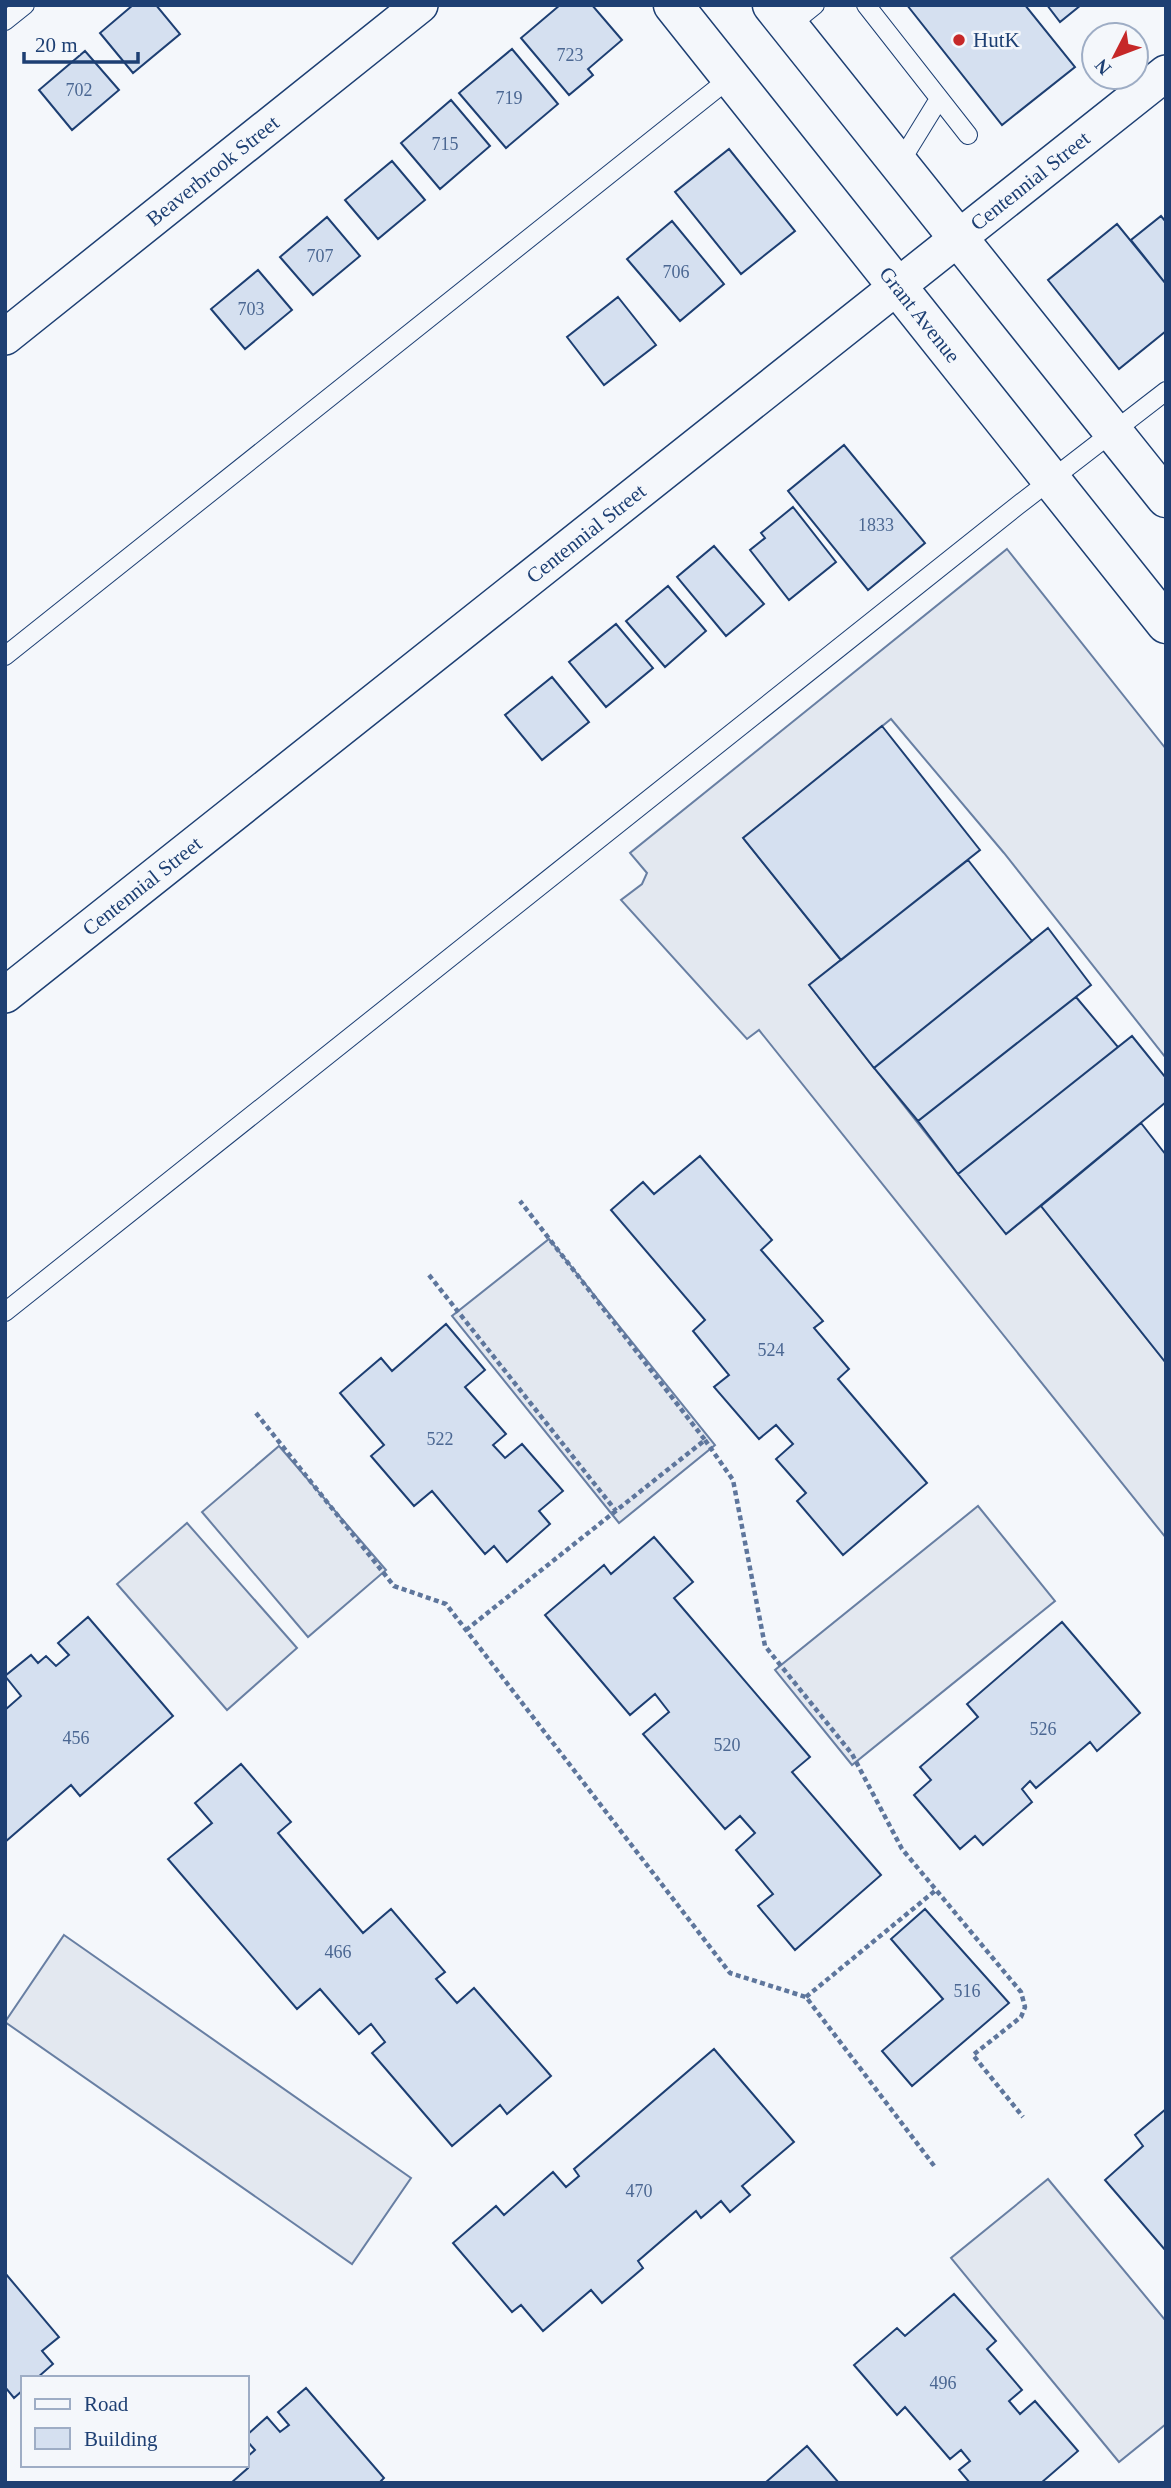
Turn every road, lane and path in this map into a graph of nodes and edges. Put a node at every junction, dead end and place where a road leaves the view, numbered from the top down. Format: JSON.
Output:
{"nodes":[{"id":1,"x":25,"y":5,"type":"edge"},
{"id":2,"x":420,"y":5,"type":"edge"},
{"id":3,"x":673,"y":5,"type":"edge"},
{"id":4,"x":866,"y":5,"type":"edge"},
{"id":5,"x":792,"y":12,"type":"edge"},
{"id":6,"x":5,"y":21,"type":"edge"},
{"id":7,"x":1166,"y":73,"type":"edge"},
{"id":8,"x":730,"y":78,"type":"junction"},
{"id":9,"x":939,"y":99,"type":"junction"},
{"id":10,"x":968,"y":135,"type":"dead end"},
{"id":11,"x":899,"y":164,"type":"junction"},
{"id":12,"x":958,"y":238,"type":"junction"},
{"id":13,"x":898,"y":287,"type":"junction"},
{"id":14,"x":5,"y":337,"type":"edge"},
{"id":15,"x":1166,"y":391,"type":"edge"},
{"id":16,"x":1114,"y":432,"type":"junction"},
{"id":17,"x":1051,"y":479,"type":"junction"},
{"id":18,"x":1166,"y":498,"type":"edge"},
{"id":19,"x":1166,"y":624,"type":"edge"},
{"id":20,"x":5,"y":656,"type":"edge"},
{"id":21,"x":5,"y":995,"type":"edge"},
{"id":22,"x":520,"y":1201,"type":"dead end"},
{"id":23,"x":429,"y":1275,"type":"dead end"},
{"id":24,"x":5,"y":1312,"type":"edge"},
{"id":25,"x":256,"y":1413,"type":"dead end"},
{"id":26,"x":705,"y":1440,"type":"junction"},
{"id":27,"x":616,"y":1511,"type":"junction"},
{"id":28,"x":466,"y":1630,"type":"junction"},
{"id":29,"x":936,"y":1890,"type":"junction"},
{"id":30,"x":806,"y":1997,"type":"junction"},
{"id":31,"x":1023,"y":2117,"type":"dead end"},
{"id":32,"x":936,"y":2167,"type":"dead end"}],
"edges":[{"from":1,"to":6,"type":"lane"},
{"from":2,"to":14,"type":"street","name":"Beaverbrook Street"},
{"from":3,"to":8,"type":"main road","name":"Grant Avenue"},
{"from":4,"to":9,"type":"lane"},
{"from":5,"to":11,"type":"main road"},
{"from":7,"to":12,"type":"street","name":"Centennial Street"},
{"from":8,"to":13,"type":"main road","name":"Grant Avenue"},
{"from":8,"to":20,"type":"lane"},
{"from":9,"to":10,"type":"lane"},
{"from":9,"to":11,"type":"lane"},
{"from":11,"to":12,"type":"main road"},
{"from":12,"to":13,"type":"street","name":"Centennial Street"},
{"from":12,"to":16,"type":"main road"},
{"from":13,"to":17,"type":"main road","name":"Grant Avenue"},
{"from":13,"to":21,"type":"street","name":"Centennial Street"},
{"from":15,"to":16,"type":"lane"},
{"from":16,"to":17,"type":"lane"},
{"from":16,"to":18,"type":"main road"},
{"from":17,"to":19,"type":"main road","name":"Grant Avenue"},
{"from":17,"to":24,"type":"lane"},
{"from":22,"to":26,"type":"path"},
{"from":23,"to":27,"type":"path"},
{"from":25,"to":28,"type":"path"},
{"from":26,"to":27,"type":"path"},
{"from":26,"to":29,"type":"path"},
{"from":27,"to":28,"type":"path"},
{"from":28,"to":30,"type":"path"},
{"from":29,"to":30,"type":"path"},
{"from":29,"to":31,"type":"path"},
{"from":30,"to":32,"type":"path"}]}
